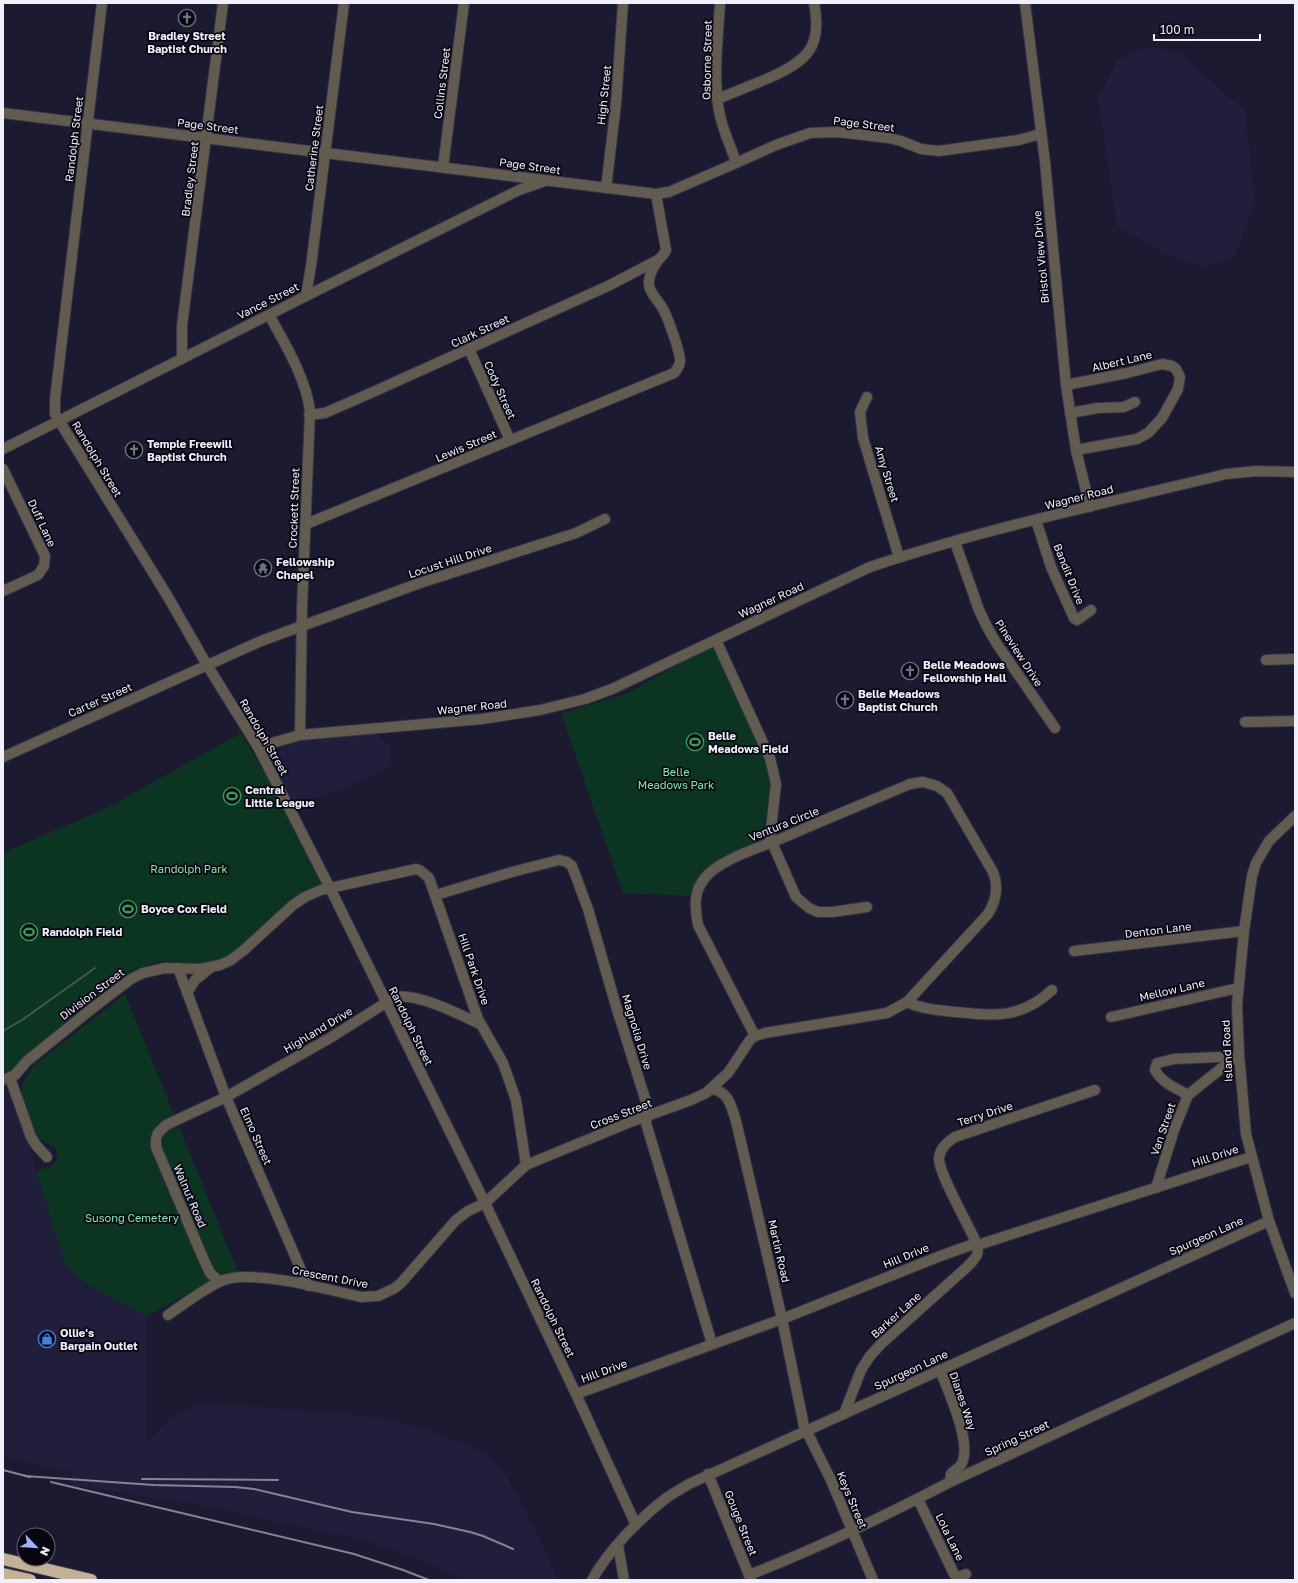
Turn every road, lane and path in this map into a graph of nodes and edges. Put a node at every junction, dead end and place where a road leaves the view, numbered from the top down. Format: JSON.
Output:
{"nodes":[{"id":1,"x":102,"y":3,"type":"edge"},
{"id":2,"x":223,"y":3,"type":"edge"},
{"id":3,"x":344,"y":3,"type":"edge"},
{"id":4,"x":464,"y":3,"type":"edge"},
{"id":5,"x":623,"y":3,"type":"edge"},
{"id":6,"x":720,"y":3,"type":"edge"},
{"id":7,"x":814,"y":3,"type":"edge"},
{"id":8,"x":1025,"y":3,"type":"edge"},
{"id":9,"x":717,"y":99,"type":"junction"},
{"id":10,"x":3,"y":113,"type":"edge"},
{"id":11,"x":88,"y":124,"type":"junction"},
{"id":12,"x":1040,"y":134,"type":"junction"},
{"id":13,"x":207,"y":138,"type":"junction"},
{"id":14,"x":326,"y":153,"type":"junction"},
{"id":15,"x":736,"y":164,"type":"junction"},
{"id":16,"x":443,"y":167,"type":"junction"},
{"id":17,"x":546,"y":180,"type":"junction"},
{"id":18,"x":606,"y":188,"type":"junction"},
{"id":19,"x":656,"y":194,"type":"junction"},
{"id":20,"x":658,"y":260,"type":"junction"},
{"id":21,"x":306,"y":296,"type":"junction"},
{"id":22,"x":268,"y":315,"type":"junction"},
{"id":23,"x":468,"y":349,"type":"junction"},
{"id":24,"x":182,"y":359,"type":"junction"},
{"id":25,"x":1066,"y":385,"type":"junction"},
{"id":26,"x":867,"y":398,"type":"dead end"},
{"id":27,"x":1135,"y":402,"type":"dead end"},
{"id":28,"x":1070,"y":413,"type":"junction"},
{"id":29,"x":309,"y":415,"type":"junction"},
{"id":30,"x":60,"y":421,"type":"junction"},
{"id":31,"x":510,"y":440,"type":"junction"},
{"id":32,"x":3,"y":449,"type":"edge"},
{"id":33,"x":1076,"y":450,"type":"junction"},
{"id":34,"x":3,"y":469,"type":"edge"},
{"id":35,"x":1295,"y":472,"type":"edge"},
{"id":36,"x":1090,"y":507,"type":"junction"},
{"id":37,"x":604,"y":519,"type":"dead end"},
{"id":38,"x":1036,"y":520,"type":"junction"},
{"id":39,"x":306,"y":524,"type":"junction"},
{"id":40,"x":955,"y":542,"type":"junction"},
{"id":41,"x":899,"y":557,"type":"junction"},
{"id":42,"x":3,"y":591,"type":"edge"},
{"id":43,"x":1090,"y":610,"type":"dead end"},
{"id":44,"x":302,"y":626,"type":"junction"},
{"id":45,"x":716,"y":640,"type":"junction"},
{"id":46,"x":1295,"y":659,"type":"edge"},
{"id":47,"x":1266,"y":660,"type":"dead end"},
{"id":48,"x":207,"y":665,"type":"junction"},
{"id":49,"x":1295,"y":721,"type":"edge"},
{"id":50,"x":1245,"y":722,"type":"dead end"},
{"id":51,"x":1055,"y":728,"type":"dead end"},
{"id":52,"x":300,"y":735,"type":"junction"},
{"id":53,"x":258,"y":747,"type":"junction"},
{"id":54,"x":3,"y":757,"type":"edge"},
{"id":55,"x":1295,"y":816,"type":"edge"},
{"id":56,"x":772,"y":843,"type":"junction"},
{"id":57,"x":330,"y":888,"type":"junction"},
{"id":58,"x":436,"y":895,"type":"junction"},
{"id":59,"x":867,"y":907,"type":"dead end"},
{"id":60,"x":1244,"y":931,"type":"junction"},
{"id":61,"x":1074,"y":951,"type":"dead end"},
{"id":62,"x":178,"y":968,"type":"junction"},
{"id":63,"x":210,"y":968,"type":"junction"},
{"id":64,"x":1238,"y":988,"type":"junction"},
{"id":65,"x":1052,"y":990,"type":"dead end"},
{"id":66,"x":187,"y":993,"type":"junction"},
{"id":67,"x":386,"y":1002,"type":"junction"},
{"id":68,"x":907,"y":1002,"type":"junction"},
{"id":69,"x":1111,"y":1017,"type":"dead end"},
{"id":70,"x":480,"y":1024,"type":"junction"},
{"id":71,"x":754,"y":1036,"type":"junction"},
{"id":72,"x":1238,"y":1054,"type":"junction"},
{"id":73,"x":1219,"y":1057,"type":"dead end"},
{"id":74,"x":6,"y":1079,"type":"edge"},
{"id":75,"x":711,"y":1089,"type":"junction"},
{"id":76,"x":1096,"y":1090,"type":"dead end"},
{"id":77,"x":1188,"y":1095,"type":"junction"},
{"id":78,"x":226,"y":1098,"type":"junction"},
{"id":79,"x":647,"y":1117,"type":"junction"},
{"id":80,"x":173,"y":1122,"type":"joint"},
{"id":81,"x":48,"y":1157,"type":"dead end"},
{"id":82,"x":1251,"y":1157,"type":"junction"},
{"id":83,"x":526,"y":1165,"type":"junction"},
{"id":84,"x":1156,"y":1188,"type":"junction"},
{"id":85,"x":485,"y":1203,"type":"junction"},
{"id":86,"x":1269,"y":1221,"type":"junction"},
{"id":87,"x":978,"y":1246,"type":"junction"},
{"id":88,"x":220,"y":1281,"type":"junction"},
{"id":89,"x":308,"y":1286,"type":"junction"},
{"id":90,"x":1295,"y":1293,"type":"edge"},
{"id":91,"x":168,"y":1315,"type":"dead end"},
{"id":92,"x":782,"y":1318,"type":"junction"},
{"id":93,"x":1295,"y":1323,"type":"edge"},
{"id":94,"x":712,"y":1344,"type":"junction"},
{"id":95,"x":940,"y":1370,"type":"junction"},
{"id":96,"x":576,"y":1394,"type":"junction"},
{"id":97,"x":844,"y":1414,"type":"junction"},
{"id":98,"x":807,"y":1430,"type":"junction"},
{"id":99,"x":708,"y":1474,"type":"junction"},
{"id":100,"x":950,"y":1482,"type":"junction"},
{"id":101,"x":918,"y":1499,"type":"junction"},
{"id":102,"x":636,"y":1525,"type":"junction"},
{"id":103,"x":852,"y":1530,"type":"junction"},
{"id":104,"x":618,"y":1545,"type":"junction"},
{"id":105,"x":3,"y":1559,"type":"edge"},
{"id":106,"x":3,"y":1574,"type":"edge"},
{"id":107,"x":966,"y":1574,"type":"dead end"},
{"id":108,"x":750,"y":1578,"type":"edge"},
{"id":109,"x":30,"y":1580,"type":"edge"},
{"id":110,"x":91,"y":1580,"type":"edge"},
{"id":111,"x":592,"y":1580,"type":"edge"},
{"id":112,"x":624,"y":1580,"type":"edge"},
{"id":113,"x":873,"y":1580,"type":"edge"}],
"edges":[{"from":1,"to":11,"type":"street","name":"Randolph Street"},
{"from":2,"to":13,"type":"street","name":"Bradley Street"},
{"from":3,"to":14,"type":"street","name":"Catherine Street"},
{"from":4,"to":16,"type":"street","name":"Collins Street"},
{"from":5,"to":18,"type":"street","name":"High Street"},
{"from":6,"to":9,"type":"street","name":"Osborne Street"},
{"from":7,"to":9,"type":"street"},
{"from":8,"to":12,"type":"street","name":"Bristol View Drive"},
{"from":9,"to":15,"type":"street","name":"Osborne Street"},
{"from":10,"to":11,"type":"street","name":"Page Street"},
{"from":11,"to":13,"type":"street","name":"Page Street"},
{"from":11,"to":30,"type":"street","name":"Randolph Street"},
{"from":12,"to":15,"type":"street","name":"Page Street"},
{"from":12,"to":25,"type":"street","name":"Bristol View Drive"},
{"from":13,"to":14,"type":"street","name":"Page Street"},
{"from":13,"to":24,"type":"street","name":"Bradley Street"},
{"from":14,"to":16,"type":"street","name":"Page Street"},
{"from":14,"to":21,"type":"street","name":"Catherine Street"},
{"from":15,"to":19,"type":"street","name":"Page Street"},
{"from":16,"to":17,"type":"street","name":"Page Street"},
{"from":17,"to":18,"type":"street","name":"Page Street"},
{"from":17,"to":21,"type":"street","name":"Vance Street"},
{"from":18,"to":19,"type":"street","name":"Page Street"},
{"from":19,"to":20,"type":"street","name":"Lewis Street"},
{"from":20,"to":23,"type":"street","name":"Clark Street"},
{"from":20,"to":31,"type":"street","name":"Lewis Street"},
{"from":21,"to":22,"type":"street","name":"Vance Street"},
{"from":22,"to":24,"type":"street","name":"Vance Street"},
{"from":22,"to":29,"type":"street","name":"Crockett Street"},
{"from":23,"to":29,"type":"street","name":"Clark Street"},
{"from":23,"to":31,"type":"street","name":"Cody Street"},
{"from":24,"to":30,"type":"street","name":"Vance Street"},
{"from":25,"to":28,"type":"street","name":"Bristol View Drive"},
{"from":25,"to":33,"type":"street","name":"Albert Lane"},
{"from":26,"to":41,"type":"street","name":"Amy Street"},
{"from":27,"to":28,"type":"street"},
{"from":28,"to":33,"type":"street","name":"Bristol View Drive"},
{"from":29,"to":39,"type":"street","name":"Crockett Street"},
{"from":30,"to":32,"type":"street","name":"Vance Street"},
{"from":30,"to":48,"type":"street","name":"Randolph Street"},
{"from":31,"to":39,"type":"street","name":"Lewis Street"},
{"from":33,"to":36,"type":"street","name":"Bristol View Drive"},
{"from":34,"to":42,"type":"street","name":"Duff Lane"},
{"from":35,"to":36,"type":"street","name":"Wagner Road"},
{"from":36,"to":38,"type":"street","name":"Wagner Road"},
{"from":37,"to":44,"type":"street","name":"Locust Hill Drive"},
{"from":38,"to":40,"type":"street","name":"Wagner Road"},
{"from":38,"to":43,"type":"street","name":"Bandit Drive"},
{"from":39,"to":44,"type":"street","name":"Crockett Street"},
{"from":40,"to":41,"type":"street","name":"Wagner Road"},
{"from":40,"to":51,"type":"street","name":"Pineview Drive"},
{"from":41,"to":45,"type":"street","name":"Wagner Road"},
{"from":44,"to":48,"type":"street","name":"Locust Hill Drive"},
{"from":44,"to":52,"type":"street","name":"Crockett Street"},
{"from":45,"to":52,"type":"street","name":"Wagner Road"},
{"from":45,"to":56,"type":"street"},
{"from":46,"to":47,"type":"street"},
{"from":48,"to":53,"type":"street","name":"Randolph Street"},
{"from":48,"to":54,"type":"street","name":"Carter Street"},
{"from":49,"to":50,"type":"street"},
{"from":52,"to":53,"type":"street","name":"Wagner Road"},
{"from":53,"to":57,"type":"street","name":"Randolph Street"},
{"from":55,"to":60,"type":"street","name":"Island Road"},
{"from":56,"to":59,"type":"street"},
{"from":56,"to":68,"type":"street","name":"Ventura Circle"},
{"from":56,"to":71,"type":"street","name":"Ventura Circle"},
{"from":57,"to":58,"type":"street","name":"Hill Park Drive"},
{"from":57,"to":63,"type":"street","name":"Division Street"},
{"from":57,"to":67,"type":"street","name":"Randolph Street"},
{"from":58,"to":70,"type":"street","name":"Hill Park Drive"},
{"from":58,"to":79,"type":"street","name":"Magnolia Drive"},
{"from":60,"to":61,"type":"street","name":"Denton Lane"},
{"from":60,"to":64,"type":"street","name":"Island Road"},
{"from":62,"to":63,"type":"street","name":"Division Street"},
{"from":62,"to":66,"type":"street","name":"Elmo Street"},
{"from":62,"to":74,"type":"street","name":"Division Street"},
{"from":63,"to":66,"type":"street"},
{"from":64,"to":69,"type":"street","name":"Mellow Lane"},
{"from":64,"to":72,"type":"street","name":"Island Road"},
{"from":65,"to":68,"type":"street"},
{"from":66,"to":78,"type":"street","name":"Elmo Street"},
{"from":67,"to":70,"type":"street","name":"Highland Drive"},
{"from":67,"to":78,"type":"street","name":"Highland Drive"},
{"from":67,"to":85,"type":"street","name":"Randolph Street"},
{"from":68,"to":71,"type":"street","name":"Ventura Circle"},
{"from":70,"to":83,"type":"street","name":"Hill Park Drive"},
{"from":71,"to":75,"type":"street","name":"Cross Street"},
{"from":72,"to":77,"type":"street","name":"Van Street"},
{"from":72,"to":82,"type":"street","name":"Island Road"},
{"from":73,"to":77,"type":"street"},
{"from":74,"to":81,"type":"street"},
{"from":75,"to":79,"type":"street","name":"Cross Street"},
{"from":75,"to":92,"type":"street","name":"Martin Road"},
{"from":76,"to":87,"type":"street","name":"Terry Drive"},
{"from":77,"to":84,"type":"street","name":"Van Street"},
{"from":78,"to":80,"type":"street","name":"Highland Drive"},
{"from":78,"to":89,"type":"street","name":"Elmo Street"},
{"from":79,"to":83,"type":"street","name":"Cross Street"},
{"from":79,"to":94,"type":"street","name":"Magnolia Drive"},
{"from":80,"to":88,"type":"street","name":"Walnut Road"},
{"from":82,"to":84,"type":"street","name":"Hill Drive"},
{"from":82,"to":86,"type":"street","name":"Island Road"},
{"from":83,"to":85,"type":"street","name":"Cross Street"},
{"from":84,"to":87,"type":"street","name":"Hill Drive"},
{"from":85,"to":89,"type":"street","name":"Crescent Drive"},
{"from":85,"to":96,"type":"street","name":"Randolph Street"},
{"from":86,"to":90,"type":"street","name":"Island Road"},
{"from":86,"to":95,"type":"street","name":"Spurgeon Lane"},
{"from":87,"to":92,"type":"street","name":"Hill Drive"},
{"from":87,"to":97,"type":"street","name":"Barker Lane"},
{"from":88,"to":89,"type":"street","name":"Crescent Drive"},
{"from":88,"to":91,"type":"street","name":"Crescent Drive"},
{"from":92,"to":94,"type":"street","name":"Hill Drive"},
{"from":92,"to":98,"type":"street","name":"Martin Road"},
{"from":93,"to":100,"type":"street","name":"Spring Street"},
{"from":94,"to":96,"type":"street","name":"Hill Drive"},
{"from":95,"to":97,"type":"street","name":"Spurgeon Lane"},
{"from":95,"to":100,"type":"street","name":"Dianes Way"},
{"from":96,"to":102,"type":"street","name":"Randolph Street"},
{"from":97,"to":98,"type":"street","name":"Spurgeon Lane"},
{"from":98,"to":99,"type":"street","name":"Spurgeon Lane"},
{"from":98,"to":103,"type":"street","name":"Keys Street"},
{"from":99,"to":102,"type":"street","name":"Spurgeon Lane"},
{"from":99,"to":108,"type":"street","name":"Gouge Street"},
{"from":100,"to":101,"type":"street","name":"Spring Street"},
{"from":101,"to":103,"type":"street","name":"Spring Street"},
{"from":101,"to":107,"type":"street","name":"Lola Lane"},
{"from":102,"to":104,"type":"street","name":"Spurgeon Lane"},
{"from":103,"to":108,"type":"street","name":"Spring Street"},
{"from":103,"to":113,"type":"street","name":"Keys Street"},
{"from":104,"to":111,"type":"street","name":"Spurgeon Lane"},
{"from":104,"to":112,"type":"street"},
{"from":105,"to":110,"type":"highway"},
{"from":106,"to":109,"type":"highway"}]}
